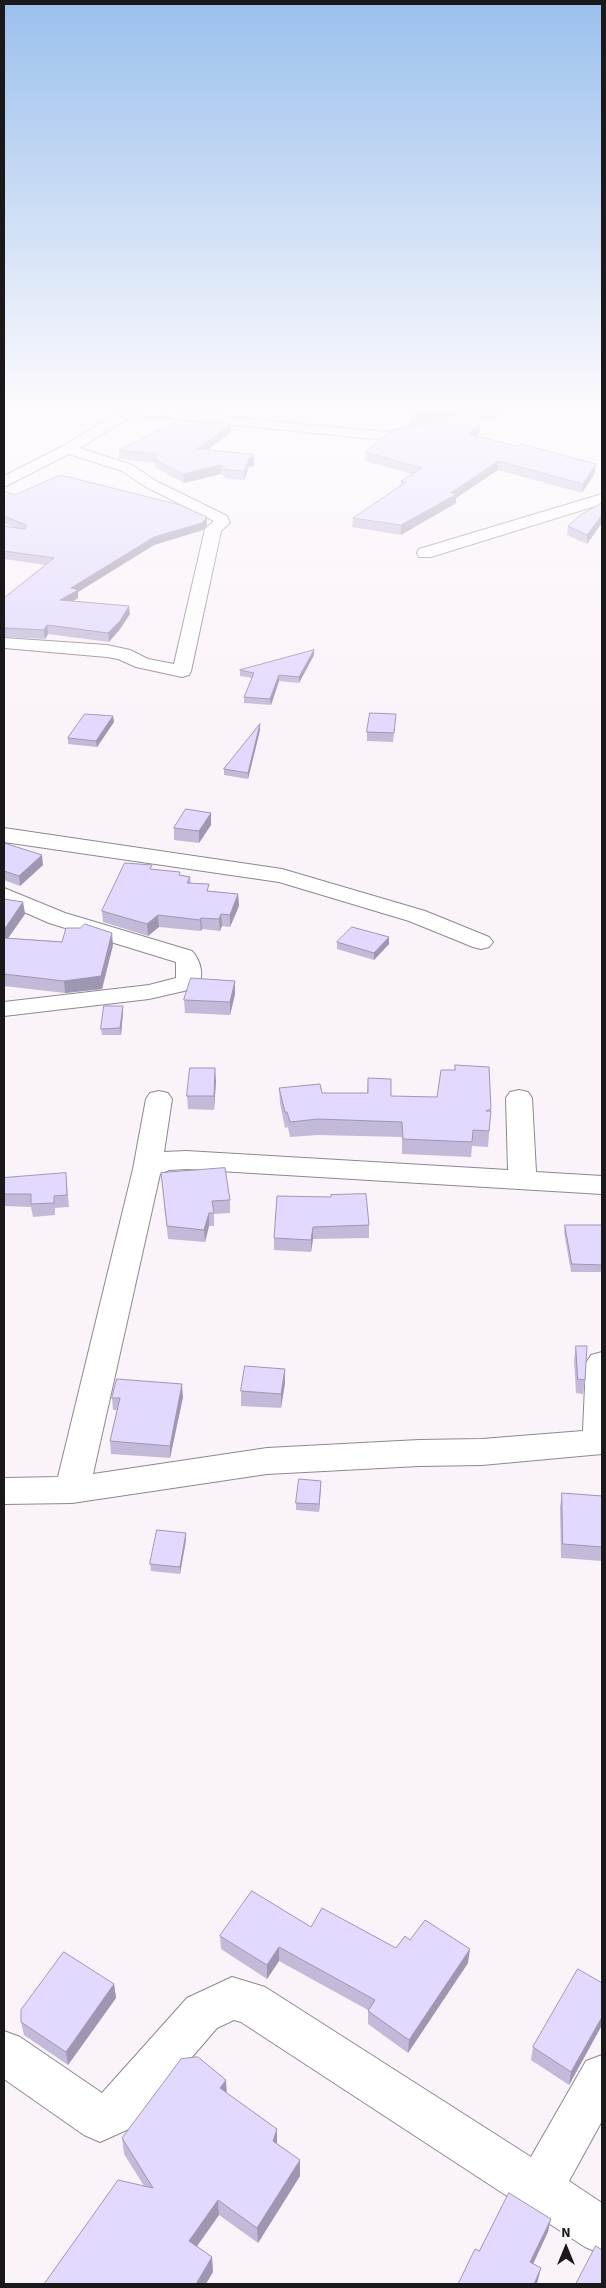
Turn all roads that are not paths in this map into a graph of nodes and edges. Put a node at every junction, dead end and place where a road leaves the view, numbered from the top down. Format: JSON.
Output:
{"nodes":[{"id":1,"x":214,"y":517,"type":"edge"},
{"id":2,"x":544,"y":517,"type":"edge"},
{"id":3,"x":425,"y":553,"type":"dead end"},
{"id":4,"x":4,"y":642,"type":"edge"},
{"id":5,"x":4,"y":836,"type":"edge"},
{"id":6,"x":4,"y":895,"type":"edge"},
{"id":7,"x":481,"y":942,"type":"dead end"},
{"id":8,"x":4,"y":1009,"type":"edge"},
{"id":9,"x":519,"y":1098,"type":"dead end"},
{"id":10,"x":159,"y":1099,"type":"dead end"},
{"id":11,"x":147,"y":1169,"type":"junction"},
{"id":12,"x":522,"y":1180,"type":"junction"},
{"id":13,"x":602,"y":1185,"type":"edge"},
{"id":14,"x":602,"y":1363,"type":"edge"},
{"id":15,"x":601,"y":1442,"type":"edge"},
{"id":16,"x":72,"y":1490,"type":"junction"},
{"id":17,"x":4,"y":1491,"type":"edge"},
{"id":18,"x":4,"y":2053,"type":"edge"},
{"id":19,"x":602,"y":2077,"type":"edge"},
{"id":20,"x":539,"y":2188,"type":"junction"},
{"id":21,"x":602,"y":2230,"type":"edge"}],
"edges":[{"from":1,"to":4,"type":"street"},
{"from":2,"to":3,"type":"street"},
{"from":5,"to":7,"type":"street"},
{"from":6,"to":8,"type":"street"},
{"from":9,"to":12,"type":"street"},
{"from":10,"to":11,"type":"street"},
{"from":11,"to":12,"type":"street"},
{"from":11,"to":16,"type":"street"},
{"from":12,"to":13,"type":"street"},
{"from":14,"to":15,"type":"street"},
{"from":15,"to":16,"type":"street"},
{"from":16,"to":17,"type":"street"},
{"from":18,"to":20,"type":"street"},
{"from":19,"to":20,"type":"street"},
{"from":20,"to":21,"type":"street"}]}
